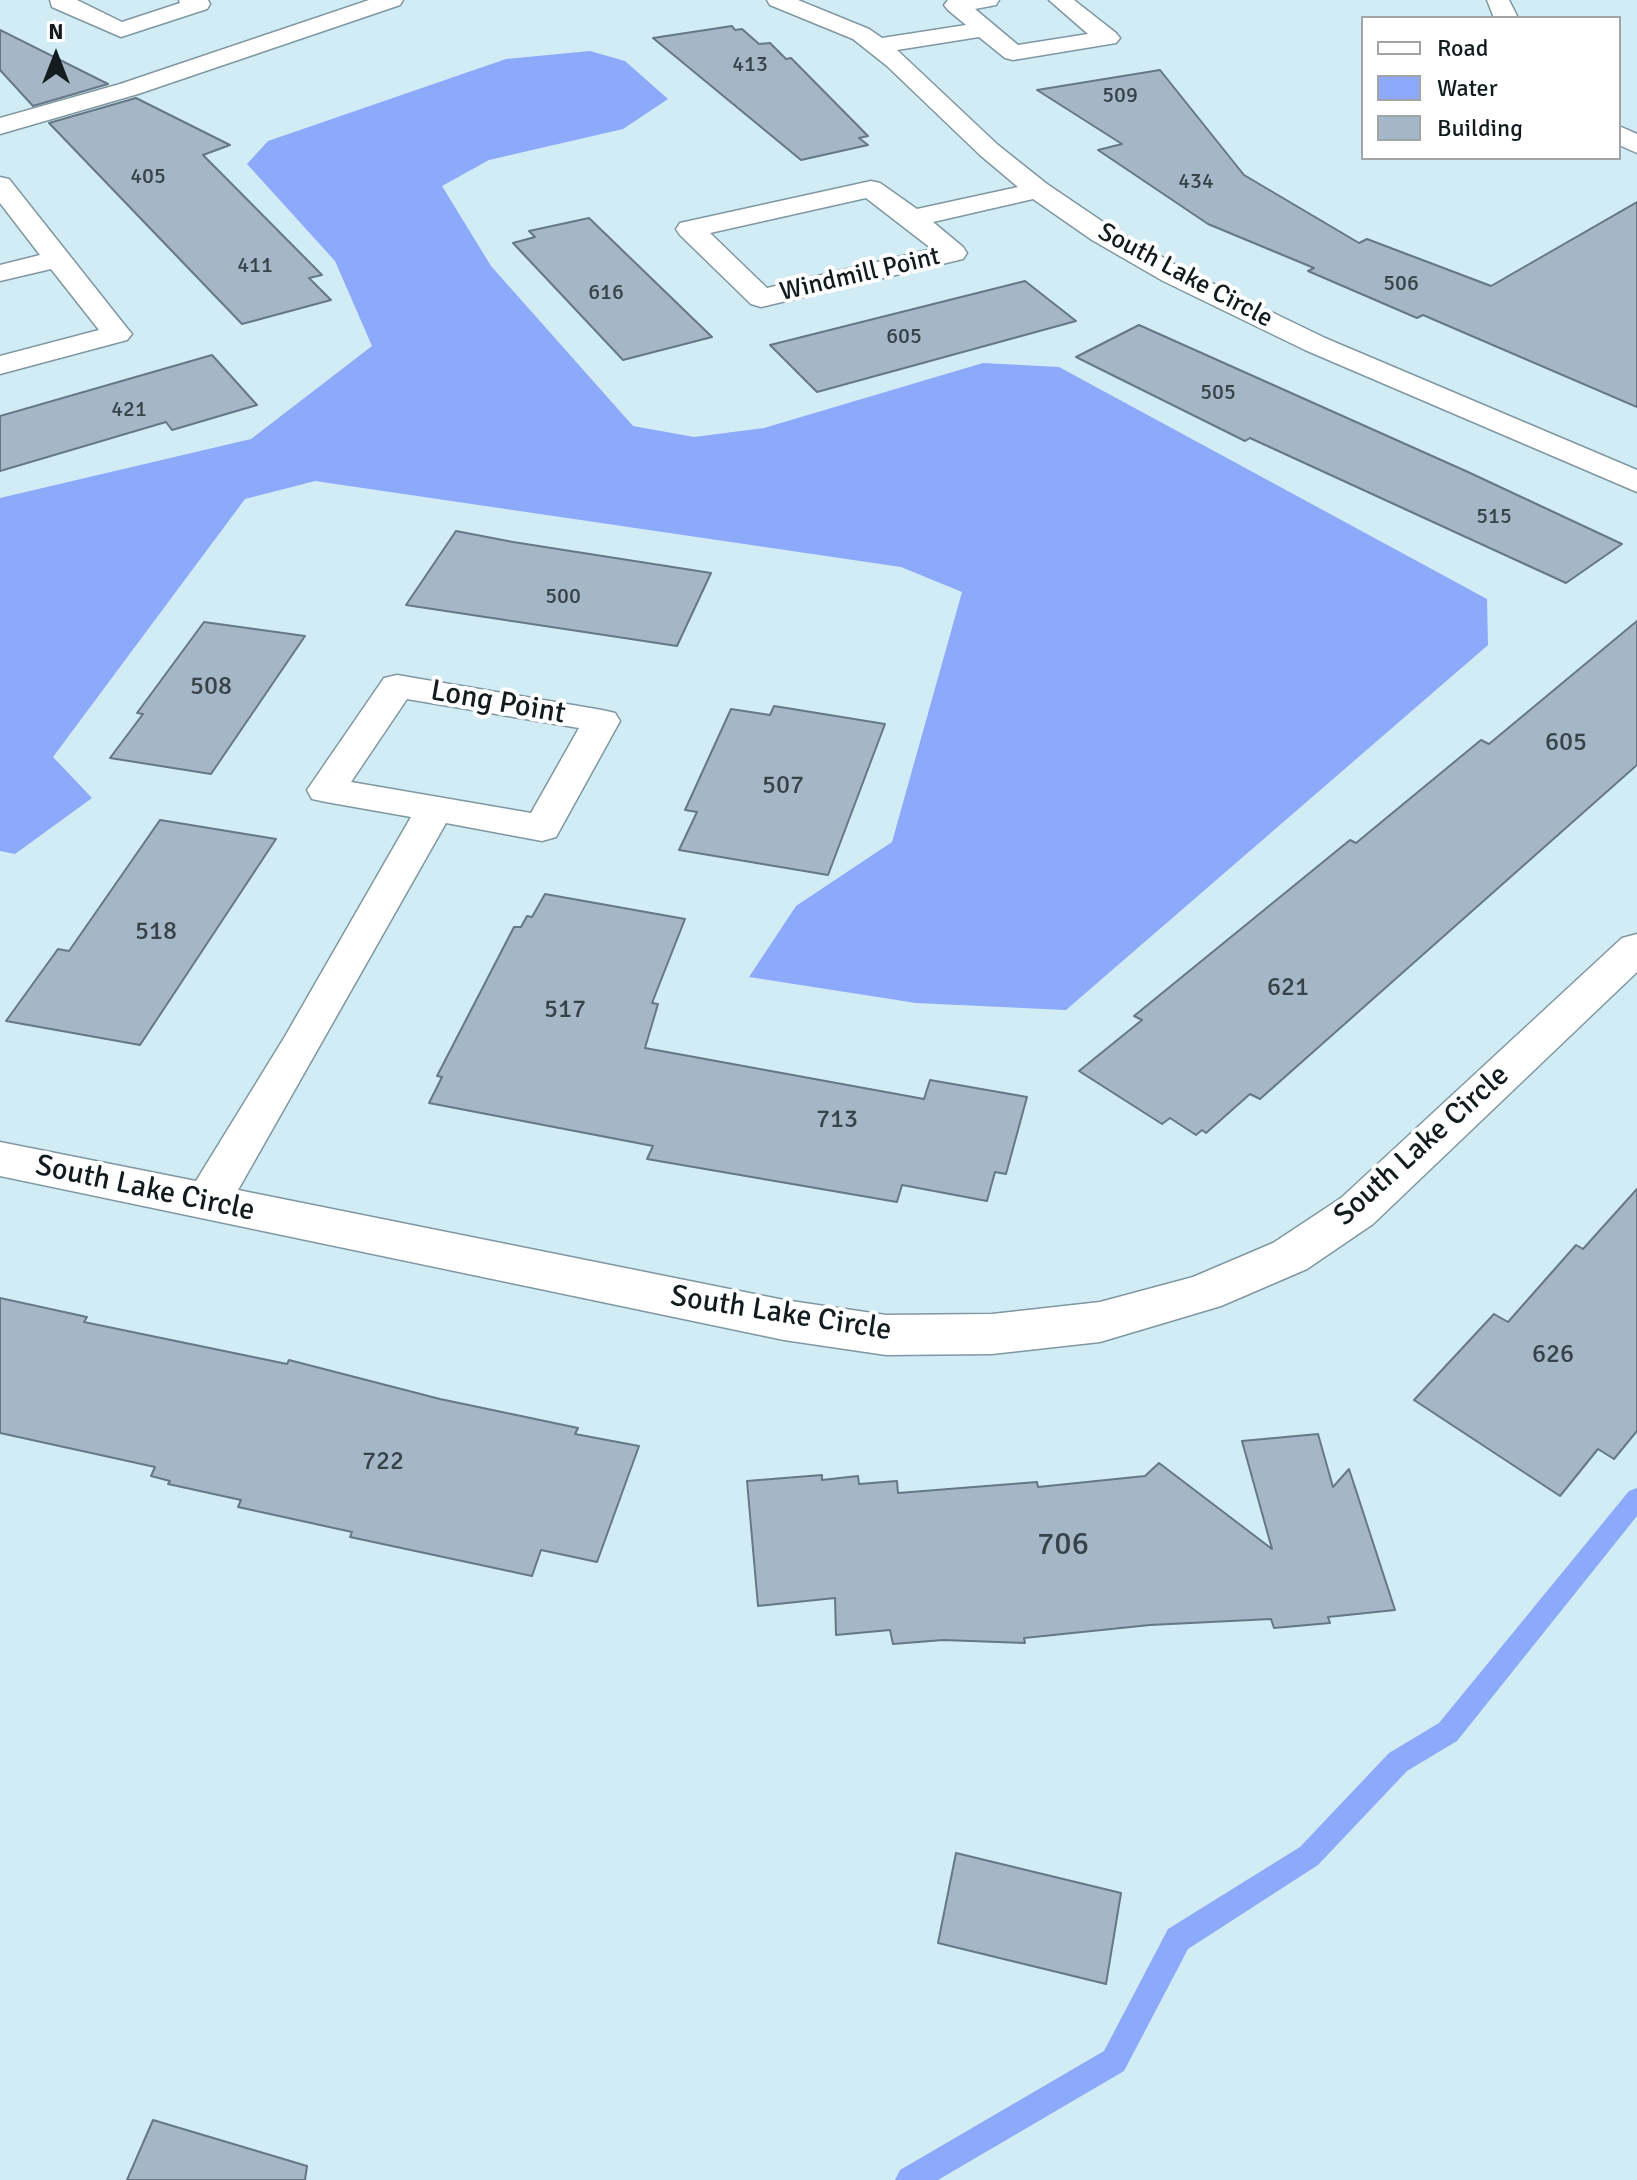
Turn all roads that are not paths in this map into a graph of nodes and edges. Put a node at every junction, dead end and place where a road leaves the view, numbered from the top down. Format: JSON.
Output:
{"nodes":[{"id":1,"x":66,"y":0,"type":"edge"},
{"id":2,"x":190,"y":0,"type":"edge"},
{"id":3,"x":392,"y":0,"type":"edge"},
{"id":4,"x":778,"y":0,"type":"edge"},
{"id":5,"x":988,"y":0,"type":"edge"},
{"id":6,"x":1060,"y":0,"type":"edge"},
{"id":7,"x":161,"y":17,"type":"junction"},
{"id":8,"x":187,"y":28,"type":"dead end"},
{"id":9,"x":984,"y":29,"type":"junction"},
{"id":10,"x":213,"y":40,"type":"dead end"},
{"id":11,"x":878,"y":46,"type":"junction"},
{"id":12,"x":237,"y":51,"type":"junction"},
{"id":13,"x":0,"y":126,"type":"edge"},
{"id":14,"x":0,"y":185,"type":"edge"},
{"id":15,"x":1038,"y":190,"type":"junction"},
{"id":16,"x":912,"y":218,"type":"junction"},
{"id":17,"x":58,"y":259,"type":"junction"},
{"id":18,"x":0,"y":273,"type":"edge"},
{"id":19,"x":0,"y":365,"type":"edge"},
{"id":20,"x":1637,"y":482,"type":"edge"},
{"id":21,"x":435,"y":809,"type":"junction"},
{"id":22,"x":1637,"y":948,"type":"edge"},
{"id":23,"x":0,"y":1159,"type":"edge"},
{"id":24,"x":207,"y":1202,"type":"junction"}],
"edges":[{"from":1,"to":7,"type":"street"},
{"from":2,"to":7,"type":"street"},
{"from":3,"to":12,"type":"street"},
{"from":4,"to":11,"type":"street","name":"South Lake Circle"},
{"from":5,"to":9,"type":"street"},
{"from":6,"to":9,"type":"street"},
{"from":7,"to":8,"type":"street"},
{"from":9,"to":11,"type":"street"},
{"from":10,"to":12,"type":"street"},
{"from":11,"to":15,"type":"street","name":"South Lake Circle"},
{"from":12,"to":13,"type":"street"},
{"from":14,"to":17,"type":"street"},
{"from":15,"to":16,"type":"street","name":"Windmill Point"},
{"from":15,"to":20,"type":"street","name":"South Lake Circle"},
{"from":16,"to":16,"type":"street","name":"Windmill Point"},
{"from":17,"to":18,"type":"street"},
{"from":17,"to":19,"type":"street"},
{"from":21,"to":21,"type":"street","name":"Long Point"},
{"from":21,"to":24,"type":"street"},
{"from":22,"to":24,"type":"street","name":"South Lake Circle"},
{"from":23,"to":24,"type":"street","name":"South Lake Circle"}]}
